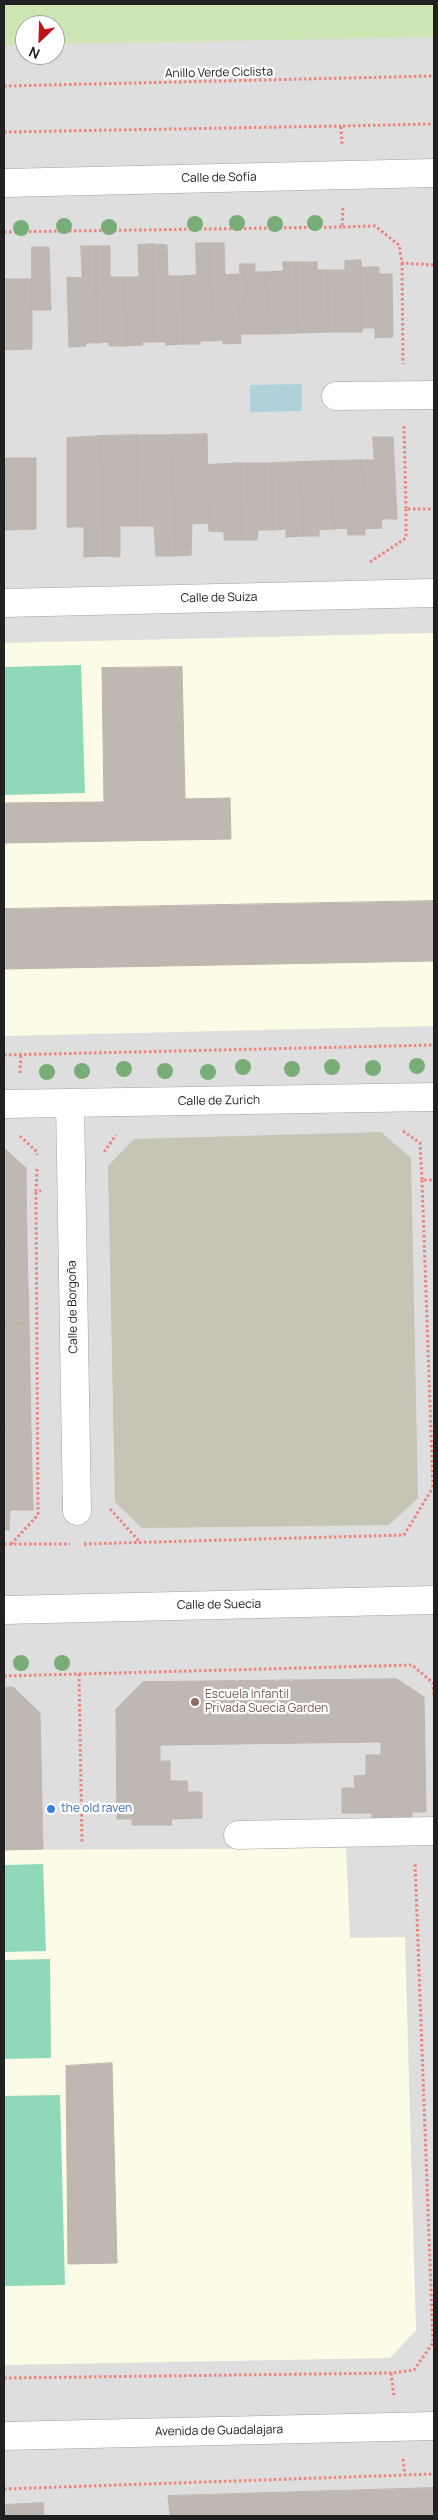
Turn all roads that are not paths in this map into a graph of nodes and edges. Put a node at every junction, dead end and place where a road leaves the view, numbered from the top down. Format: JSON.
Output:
{"nodes":[{"id":1,"x":434,"y":173,"type":"edge"},
{"id":2,"x":4,"y":183,"type":"edge"},
{"id":3,"x":434,"y":394,"type":"edge"},
{"id":4,"x":336,"y":396,"type":"dead end"},
{"id":5,"x":434,"y":593,"type":"edge"},
{"id":6,"x":4,"y":602,"type":"edge"},
{"id":7,"x":434,"y":1097,"type":"edge"},
{"id":8,"x":11,"y":1104,"type":"edge"},
{"id":9,"x":70,"y":1104,"type":"junction"},
{"id":10,"x":77,"y":1511,"type":"dead end"},
{"id":11,"x":434,"y":1600,"type":"edge"},
{"id":12,"x":4,"y":1610,"type":"edge"},
{"id":13,"x":430,"y":1832,"type":"edge"},
{"id":14,"x":238,"y":1835,"type":"dead end"},
{"id":15,"x":434,"y":2426,"type":"edge"},
{"id":16,"x":4,"y":2436,"type":"edge"}],
"edges":[{"from":1,"to":2,"type":"street","name":"Calle de Sofía"},
{"from":3,"to":4,"type":"street"},
{"from":5,"to":6,"type":"street","name":"Calle de Suiza"},
{"from":7,"to":9,"type":"street","name":"Calle de Zurich"},
{"from":8,"to":9,"type":"street","name":"Calle de Zurich"},
{"from":9,"to":10,"type":"street","name":"Calle de Borgoña"},
{"from":11,"to":12,"type":"street","name":"Calle de Suecia"},
{"from":13,"to":14,"type":"street"},
{"from":15,"to":16,"type":"street","name":"Avenida de Guadalajara"}]}
